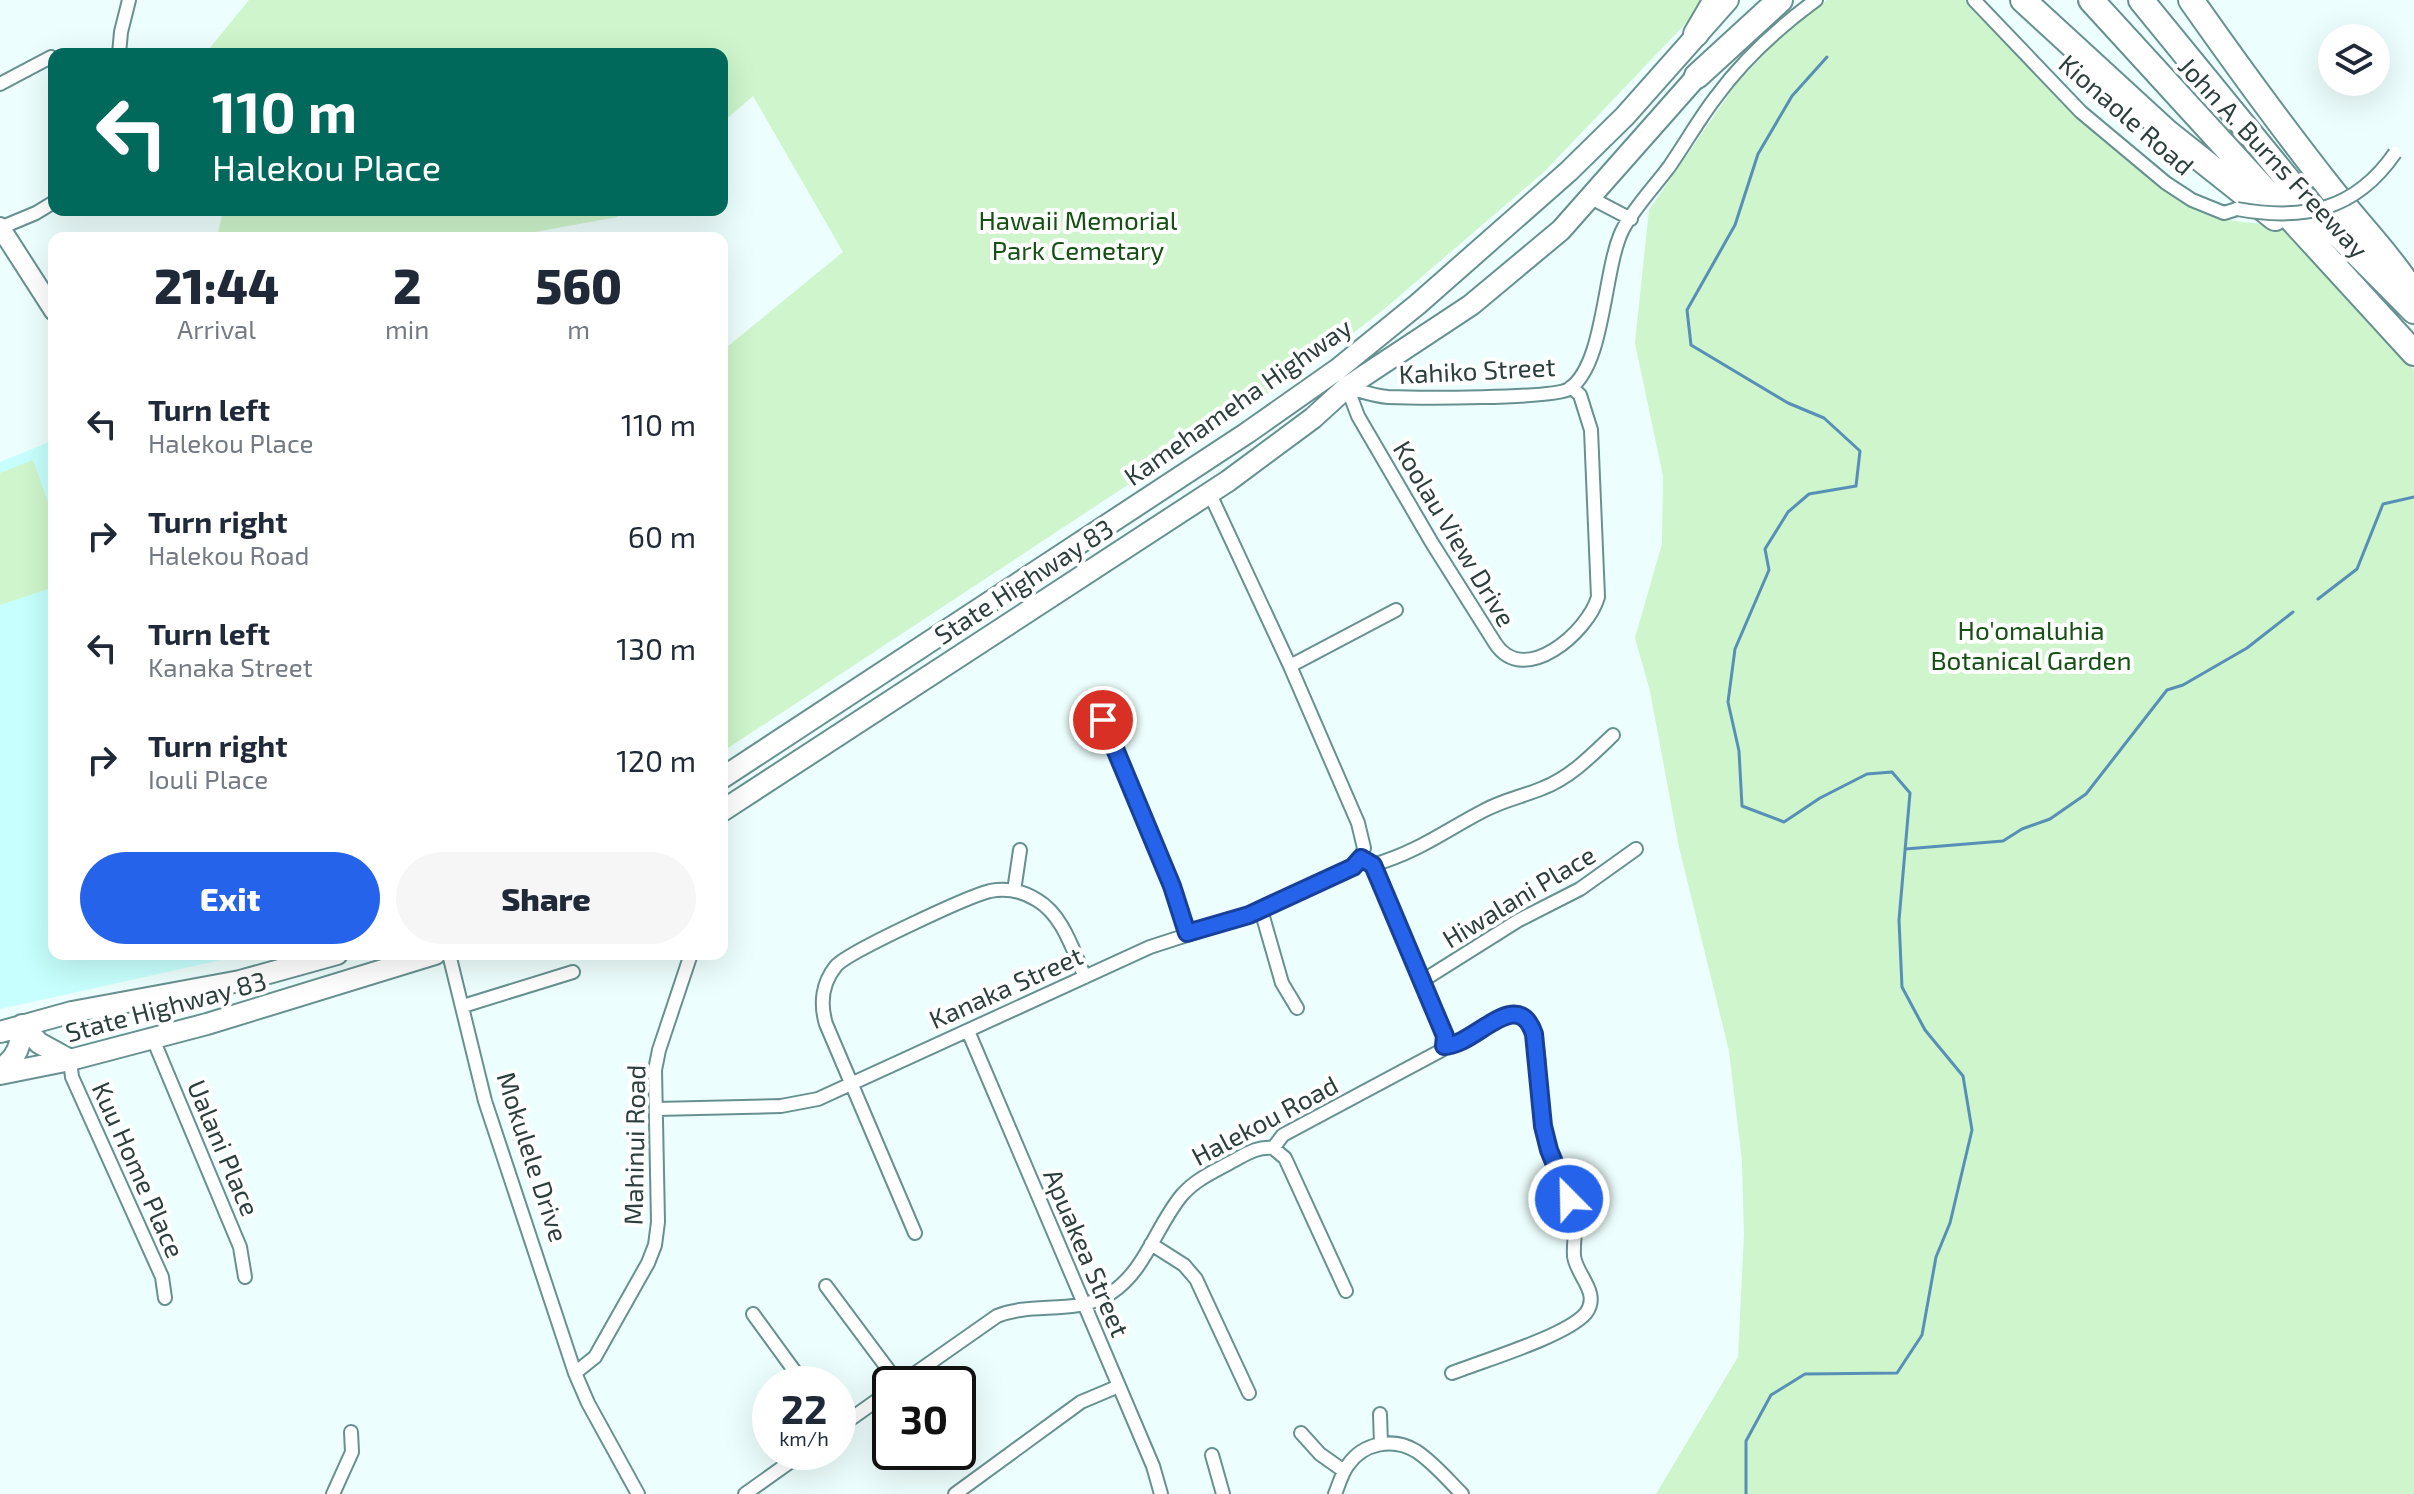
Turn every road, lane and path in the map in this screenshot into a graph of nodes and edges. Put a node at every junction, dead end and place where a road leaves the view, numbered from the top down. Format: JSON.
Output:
{"nodes":[{"id":1,"x":129,"y":0,"type":"edge"},
{"id":2,"x":1716,"y":0,"type":"edge"},
{"id":3,"x":1728,"y":0,"type":"edge"},
{"id":4,"x":1767,"y":0,"type":"edge"},
{"id":5,"x":1780,"y":0,"type":"edge"},
{"id":6,"x":1816,"y":0,"type":"edge"},
{"id":7,"x":1974,"y":0,"type":"edge"},
{"id":8,"x":2023,"y":0,"type":"edge"},
{"id":9,"x":2091,"y":0,"type":"edge"},
{"id":10,"x":2141,"y":0,"type":"edge"},
{"id":11,"x":2191,"y":0,"type":"edge"},
{"id":12,"x":1696,"y":34,"type":"junction"},
{"id":13,"x":120,"y":48,"type":"edge"},
{"id":14,"x":48,"y":59,"type":"edge"},
{"id":15,"x":1697,"y":76,"type":"junction"},
{"id":16,"x":0,"y":84,"type":"edge"},
{"id":17,"x":2395,"y":153,"type":"dead end"},
{"id":18,"x":1569,"y":171,"type":"junction"},
{"id":19,"x":1589,"y":197,"type":"junction"},
{"id":20,"x":48,"y":205,"type":"edge"},
{"id":21,"x":1631,"y":219,"type":"junction"},
{"id":22,"x":0,"y":228,"type":"edge"},
{"id":23,"x":2330,"y":261,"type":"junction"},
{"id":24,"x":2414,"y":294,"type":"edge"},
{"id":25,"x":48,"y":302,"type":"edge"},
{"id":26,"x":2414,"y":311,"type":"edge"},
{"id":27,"x":2414,"y":353,"type":"edge"},
{"id":28,"x":1343,"y":378,"type":"junction"},
{"id":29,"x":1571,"y":387,"type":"junction"},
{"id":30,"x":1193,"y":466,"type":"junction"},
{"id":31,"x":1209,"y":492,"type":"junction"},
{"id":32,"x":1015,"y":585,"type":"junction"},
{"id":33,"x":1031,"y":609,"type":"junction"},
{"id":34,"x":1396,"y":610,"type":"dead end"},
{"id":35,"x":1290,"y":666,"type":"junction"},
{"id":36,"x":1103,"y":720,"type":"dead end"},
{"id":37,"x":1613,"y":735,"type":"dead end"},
{"id":38,"x":728,"y":774,"type":"edge"},
{"id":39,"x":728,"y":807,"type":"edge"},
{"id":40,"x":1636,"y":849,"type":"dead end"},
{"id":41,"x":1020,"y":850,"type":"dead end"},
{"id":42,"x":1367,"y":862,"type":"junction"},
{"id":43,"x":1014,"y":891,"type":"junction"},
{"id":44,"x":1261,"y":910,"type":"junction"},
{"id":45,"x":1187,"y":933,"type":"junction"},
{"id":46,"x":315,"y":960,"type":"edge"},
{"id":47,"x":415,"y":960,"type":"edge"},
{"id":48,"x":451,"y":960,"type":"edge"},
{"id":49,"x":690,"y":960,"type":"edge"},
{"id":50,"x":573,"y":972,"type":"dead end"},
{"id":51,"x":1085,"y":977,"type":"junction"},
{"id":52,"x":1422,"y":981,"type":"junction"},
{"id":53,"x":463,"y":1006,"type":"junction"},
{"id":54,"x":1297,"y":1008,"type":"dead end"},
{"id":55,"x":22,"y":1025,"type":"junction"},
{"id":56,"x":968,"y":1031,"type":"junction"},
{"id":57,"x":0,"y":1035,"type":"edge"},
{"id":58,"x":153,"y":1039,"type":"junction"},
{"id":59,"x":1444,"y":1046,"type":"junction"},
{"id":60,"x":70,"y":1060,"type":"junction"},
{"id":61,"x":4,"y":1067,"type":"edge"},
{"id":62,"x":852,"y":1084,"type":"junction"},
{"id":63,"x":656,"y":1109,"type":"junction"},
{"id":64,"x":1273,"y":1148,"type":"junction"},
{"id":65,"x":915,"y":1233,"type":"dead end"},
{"id":66,"x":1151,"y":1244,"type":"junction"},
{"id":67,"x":245,"y":1277,"type":"dead end"},
{"id":68,"x":826,"y":1286,"type":"dead end"},
{"id":69,"x":1346,"y":1291,"type":"dead end"},
{"id":70,"x":165,"y":1298,"type":"dead end"},
{"id":71,"x":1085,"y":1305,"type":"junction"},
{"id":72,"x":753,"y":1314,"type":"dead end"},
{"id":73,"x":791,"y":1366,"type":"edge"},
{"id":74,"x":886,"y":1366,"type":"edge"},
{"id":75,"x":926,"y":1366,"type":"edge"},
{"id":76,"x":575,"y":1373,"type":"junction"},
{"id":77,"x":1452,"y":1373,"type":"dead end"},
{"id":78,"x":1119,"y":1386,"type":"junction"},
{"id":79,"x":1249,"y":1393,"type":"dead end"},
{"id":80,"x":1380,"y":1414,"type":"dead end"},
{"id":81,"x":351,"y":1432,"type":"dead end"},
{"id":82,"x":1301,"y":1433,"type":"dead end"},
{"id":83,"x":1381,"y":1444,"type":"junction"},
{"id":84,"x":1212,"y":1455,"type":"dead end"},
{"id":85,"x":779,"y":1470,"type":"edge"},
{"id":86,"x":1344,"y":1471,"type":"junction"},
{"id":87,"x":333,"y":1494,"type":"edge"},
{"id":88,"x":638,"y":1494,"type":"edge"},
{"id":89,"x":745,"y":1494,"type":"edge"},
{"id":90,"x":955,"y":1494,"type":"edge"},
{"id":91,"x":1161,"y":1494,"type":"edge"},
{"id":92,"x":1223,"y":1494,"type":"edge"},
{"id":93,"x":1335,"y":1494,"type":"edge"},
{"id":94,"x":1462,"y":1494,"type":"edge"}],
"edges":[{"from":1,"to":13,"type":"street"},
{"from":2,"to":12,"type":"highway"},
{"from":3,"to":12,"type":"main road","name":"Kamehameha Highway"},
{"from":4,"to":15,"type":"main road","name":"Kamehameha Highway"},
{"from":5,"to":15,"type":"highway"},
{"from":6,"to":21,"type":"street"},
{"from":7,"to":17,"type":"street","name":"Kionaole Road","bridge":true},
{"from":8,"to":23,"type":"highway"},
{"from":9,"to":23,"type":"highway","name":"John A. Burns Freeway"},
{"from":10,"to":26,"type":"highway","name":"John A. Burns Freeway"},
{"from":11,"to":24,"type":"highway"},
{"from":12,"to":18,"type":"main road","name":"Kamehameha Highway"},
{"from":14,"to":16,"type":"street"},
{"from":15,"to":19,"type":"main road","name":"Kamehameha Highway"},
{"from":18,"to":19,"type":"main road"},
{"from":18,"to":28,"type":"main road","name":"Kamehameha Highway"},
{"from":19,"to":21,"type":"street"},
{"from":19,"to":28,"type":"main road","name":"Kamehameha Highway"},
{"from":20,"to":22,"type":"street"},
{"from":21,"to":29,"type":"street","name":"Kahiko Street"},
{"from":22,"to":25,"type":"street"},
{"from":23,"to":27,"type":"highway","name":"John A. Burns Freeway"},
{"from":28,"to":29,"type":"street","name":"Kahiko Street"},
{"from":28,"to":29,"type":"street","name":"Koolau View Drive"},
{"from":28,"to":30,"type":"main road","name":"Kamehameha Highway"},
{"from":28,"to":31,"type":"main road","name":"State Highway 83"},
{"from":30,"to":31,"type":"main road"},
{"from":30,"to":32,"type":"main road","name":"Kamehameha Highway"},
{"from":31,"to":33,"type":"main road","name":"State Highway 83"},
{"from":31,"to":35,"type":"street"},
{"from":32,"to":33,"type":"main road"},
{"from":32,"to":38,"type":"main road","name":"Kamehameha Highway"},
{"from":33,"to":39,"type":"main road","name":"State Highway 83"},
{"from":34,"to":35,"type":"street"},
{"from":35,"to":42,"type":"street"},
{"from":36,"to":45,"type":"street"},
{"from":37,"to":42,"type":"street","name":"Kanaka Street"},
{"from":40,"to":52,"type":"street","name":"Hiwalani Place"},
{"from":41,"to":43,"type":"street"},
{"from":42,"to":44,"type":"street","name":"Kanaka Street"},
{"from":42,"to":52,"type":"street"},
{"from":43,"to":51,"type":"street"},
{"from":43,"to":62,"type":"street"},
{"from":44,"to":45,"type":"street","name":"Kanaka Street"},
{"from":44,"to":54,"type":"street"},
{"from":45,"to":51,"type":"street","name":"Kanaka Street"},
{"from":46,"to":55,"type":"main road"},
{"from":47,"to":58,"type":"main road","name":"State Highway 83"},
{"from":48,"to":53,"type":"street","name":"Mokulele Drive"},
{"from":49,"to":63,"type":"street","name":"Mahinui Road"},
{"from":50,"to":53,"type":"street"},
{"from":51,"to":56,"type":"street","name":"Kanaka Street"},
{"from":52,"to":59,"type":"street"},
{"from":53,"to":76,"type":"street","name":"Mokulele Drive"},
{"from":55,"to":57,"type":"main road"},
{"from":55,"to":60,"type":"main road"},
{"from":55,"to":61,"type":"main road"},
{"from":56,"to":62,"type":"street","name":"Kanaka Street"},
{"from":56,"to":71,"type":"street","name":"Apuakea Street"},
{"from":57,"to":61,"type":"main road"},
{"from":58,"to":60,"type":"main road","name":"State Highway 83"},
{"from":58,"to":67,"type":"street","name":"Ualani Place"},
{"from":59,"to":64,"type":"street","name":"Halekou Road"},
{"from":59,"to":77,"type":"street","name":"Halekou Road"},
{"from":60,"to":61,"type":"main road","name":"State Highway 83"},
{"from":60,"to":70,"type":"street","name":"Kuu Home Place"},
{"from":62,"to":63,"type":"street","name":"Kanaka Street"},
{"from":62,"to":65,"type":"street"},
{"from":63,"to":76,"type":"street","name":"Mahinui Road"},
{"from":64,"to":66,"type":"street","name":"Halekou Road"},
{"from":64,"to":69,"type":"street"},
{"from":66,"to":71,"type":"street","name":"Halekou Road"},
{"from":66,"to":79,"type":"street"},
{"from":68,"to":74,"type":"street"},
{"from":71,"to":75,"type":"street","name":"Halekou Road"},
{"from":71,"to":78,"type":"street","name":"Apuakea Street"},
{"from":72,"to":73,"type":"street"},
{"from":76,"to":88,"type":"street"},
{"from":78,"to":90,"type":"street"},
{"from":78,"to":91,"type":"street","name":"Apuakea Street"},
{"from":80,"to":83,"type":"street"},
{"from":81,"to":87,"type":"street"},
{"from":82,"to":86,"type":"street"},
{"from":83,"to":86,"type":"street"},
{"from":83,"to":94,"type":"street"},
{"from":84,"to":92,"type":"street"},
{"from":85,"to":89,"type":"street"},
{"from":86,"to":93,"type":"street"}]}
